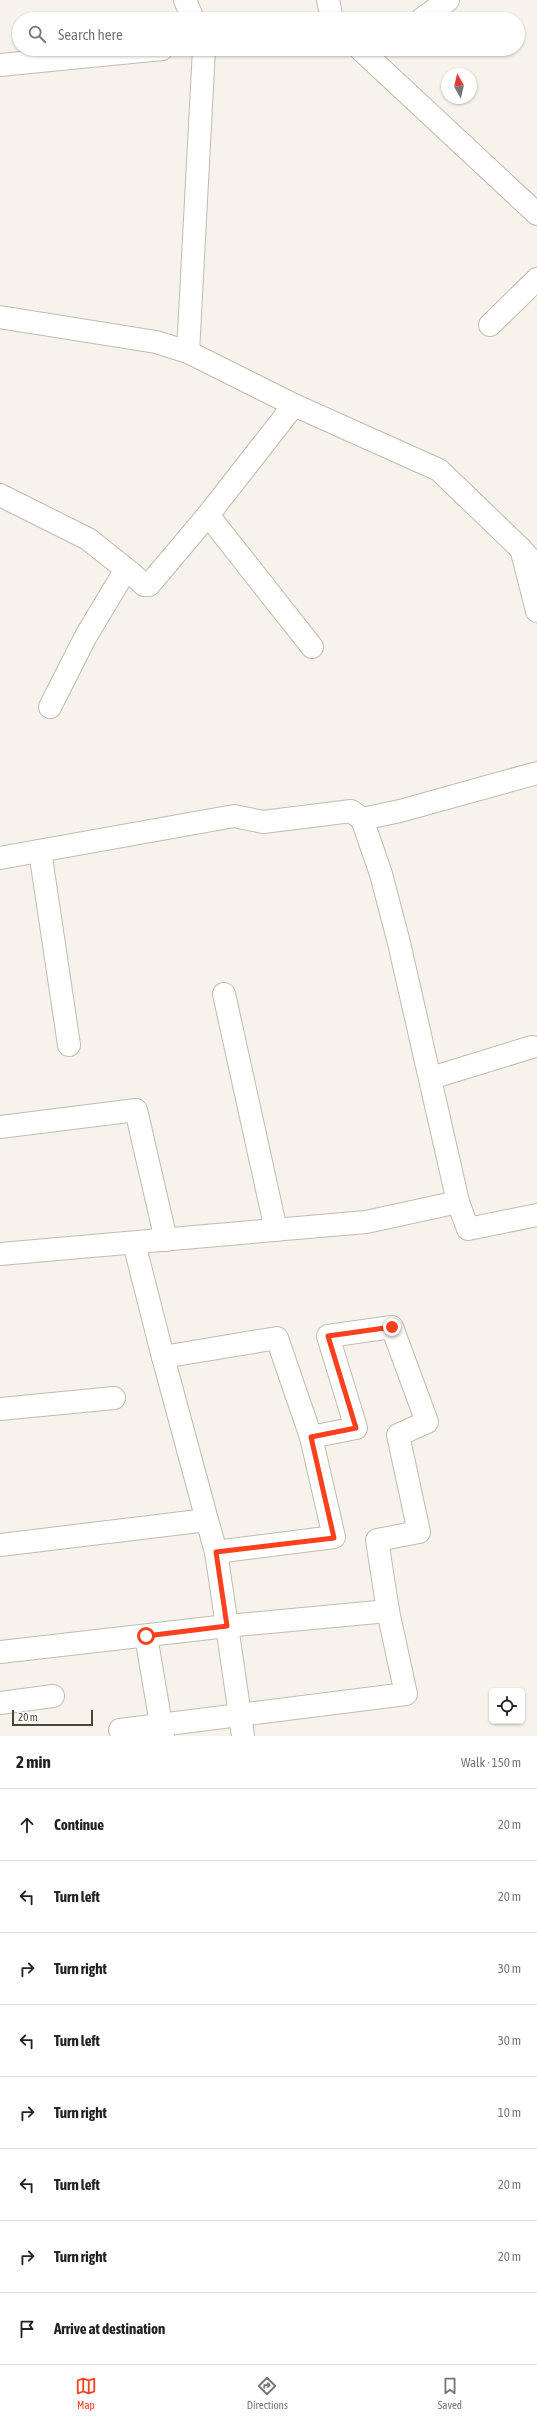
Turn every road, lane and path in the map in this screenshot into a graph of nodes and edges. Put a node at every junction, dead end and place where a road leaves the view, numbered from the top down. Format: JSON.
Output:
{"nodes":[{"id":1,"x":185,"y":0,"type":"edge"},
{"id":2,"x":328,"y":0,"type":"edge"},
{"id":3,"x":448,"y":0,"type":"edge"},
{"id":4,"x":190,"y":12,"type":"edge"},
{"id":5,"x":331,"y":12,"type":"edge"},
{"id":6,"x":432,"y":12,"type":"edge"},
{"id":7,"x":91,"y":56,"type":"edge"},
{"id":8,"x":204,"y":56,"type":"edge"},
{"id":9,"x":374,"y":56,"type":"edge"},
{"id":10,"x":0,"y":65,"type":"edge"},
{"id":11,"x":537,"y":214,"type":"edge"},
{"id":12,"x":537,"y":279,"type":"edge"},
{"id":13,"x":0,"y":317,"type":"edge"},
{"id":14,"x":490,"y":324,"type":"dead end"},
{"id":15,"x":188,"y":352,"type":"junction"},
{"id":16,"x":294,"y":405,"type":"junction"},
{"id":17,"x":0,"y":495,"type":"edge"},
{"id":18,"x":208,"y":515,"type":"junction"},
{"id":19,"x":522,"y":549,"type":"junction"},
{"id":20,"x":537,"y":566,"type":"edge"},
{"id":21,"x":132,"y":573,"type":"junction"},
{"id":22,"x":537,"y":611,"type":"edge"},
{"id":23,"x":312,"y":647,"type":"dead end"},
{"id":24,"x":50,"y":708,"type":"dead end"},
{"id":25,"x":537,"y":773,"type":"edge"},
{"id":26,"x":362,"y":819,"type":"junction"},
{"id":27,"x":40,"y":851,"type":"junction"},
{"id":28,"x":0,"y":858,"type":"edge"},
{"id":29,"x":224,"y":994,"type":"dead end"},
{"id":30,"x":70,"y":1045,"type":"dead end"},
{"id":31,"x":532,"y":1047,"type":"dead end"},
{"id":32,"x":431,"y":1078,"type":"junction"},
{"id":33,"x":0,"y":1127,"type":"edge"},
{"id":34,"x":458,"y":1202,"type":"junction"},
{"id":35,"x":537,"y":1215,"type":"edge"},
{"id":36,"x":276,"y":1230,"type":"junction"},
{"id":37,"x":166,"y":1240,"type":"junction"},
{"id":38,"x":134,"y":1242,"type":"junction"},
{"id":39,"x":0,"y":1254,"type":"edge"},
{"id":40,"x":163,"y":1357,"type":"junction"},
{"id":41,"x":114,"y":1398,"type":"dead end"},
{"id":42,"x":0,"y":1409,"type":"edge"},
{"id":43,"x":311,"y":1437,"type":"junction"},
{"id":44,"x":207,"y":1520,"type":"junction"},
{"id":45,"x":0,"y":1545,"type":"edge"},
{"id":46,"x":216,"y":1552,"type":"junction"},
{"id":47,"x":388,"y":1611,"type":"junction"},
{"id":48,"x":227,"y":1626,"type":"junction"},
{"id":49,"x":146,"y":1636,"type":"junction"},
{"id":50,"x":0,"y":1652,"type":"edge"},
{"id":51,"x":53,"y":1696,"type":"dead end"},
{"id":52,"x":0,"y":1703,"type":"edge"},
{"id":53,"x":242,"y":1725,"type":"edge"},
{"id":54,"x":120,"y":1730,"type":"dead end"},
{"id":55,"x":162,"y":1731,"type":"edge"}],
"edges":[{"from":1,"to":4,"type":"street"},
{"from":2,"to":5,"type":"street"},
{"from":3,"to":6,"type":"street"},
{"from":7,"to":10,"type":"street"},
{"from":8,"to":15,"type":"street"},
{"from":9,"to":11,"type":"street"},
{"from":12,"to":14,"type":"street"},
{"from":13,"to":15,"type":"street"},
{"from":15,"to":16,"type":"street"},
{"from":16,"to":18,"type":"street"},
{"from":16,"to":19,"type":"street"},
{"from":17,"to":21,"type":"street"},
{"from":18,"to":21,"type":"street"},
{"from":18,"to":23,"type":"street"},
{"from":19,"to":20,"type":"street"},
{"from":19,"to":22,"type":"street"},
{"from":21,"to":24,"type":"street"},
{"from":25,"to":26,"type":"street"},
{"from":26,"to":27,"type":"street"},
{"from":26,"to":32,"type":"street"},
{"from":27,"to":28,"type":"street"},
{"from":27,"to":30,"type":"street"},
{"from":29,"to":36,"type":"street"},
{"from":31,"to":32,"type":"street"},
{"from":32,"to":34,"type":"street"},
{"from":33,"to":37,"type":"street"},
{"from":34,"to":35,"type":"street"},
{"from":34,"to":36,"type":"street"},
{"from":36,"to":37,"type":"street"},
{"from":37,"to":38,"type":"street"},
{"from":38,"to":39,"type":"street"},
{"from":38,"to":40,"type":"street"},
{"from":40,"to":43,"type":"street"},
{"from":40,"to":44,"type":"street"},
{"from":41,"to":42,"type":"street"},
{"from":43,"to":46,"type":"street"},
{"from":43,"to":47,"type":"street"},
{"from":44,"to":45,"type":"street"},
{"from":44,"to":46,"type":"street"},
{"from":46,"to":48,"type":"street"},
{"from":47,"to":48,"type":"street"},
{"from":47,"to":53,"type":"street"},
{"from":48,"to":49,"type":"street"},
{"from":48,"to":53,"type":"street"},
{"from":49,"to":50,"type":"street"},
{"from":49,"to":55,"type":"street"},
{"from":51,"to":52,"type":"street"},
{"from":53,"to":55,"type":"street"},
{"from":54,"to":55,"type":"street"}]}
